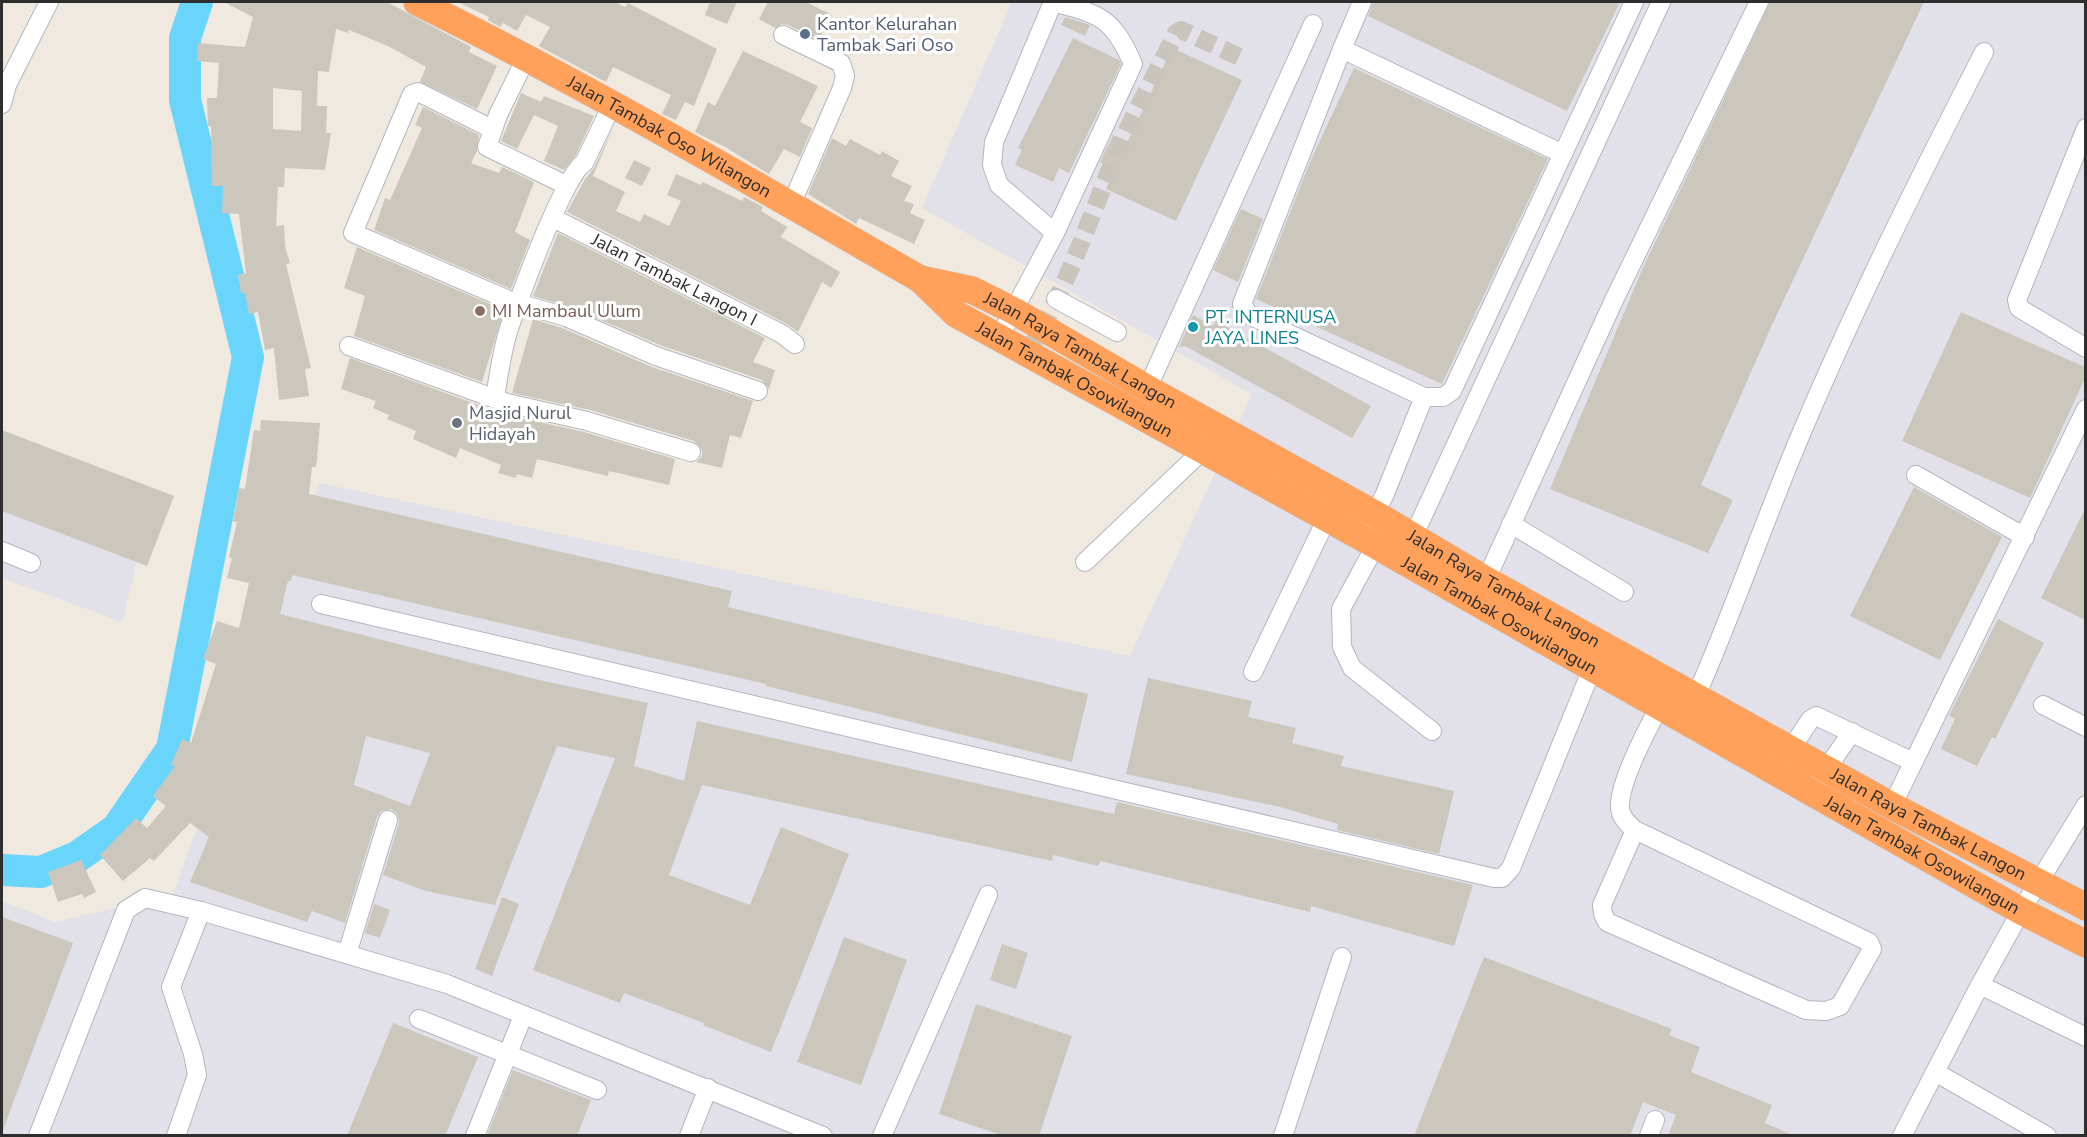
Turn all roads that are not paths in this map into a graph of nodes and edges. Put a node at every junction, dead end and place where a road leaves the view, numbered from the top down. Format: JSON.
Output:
{"nodes":[{"id":1,"x":49,"y":2,"type":"edge"},
{"id":2,"x":417,"y":2,"type":"edge"},
{"id":3,"x":1052,"y":2,"type":"edge"},
{"id":4,"x":1362,"y":2,"type":"edge"},
{"id":5,"x":1634,"y":2,"type":"edge"},
{"id":6,"x":1661,"y":2,"type":"edge"},
{"id":7,"x":1759,"y":2,"type":"edge"},
{"id":8,"x":1313,"y":24,"type":"dead end"},
{"id":9,"x":783,"y":35,"type":"dead end"},
{"id":10,"x":1342,"y":49,"type":"junction"},
{"id":11,"x":1984,"y":52,"type":"dead end"},
{"id":12,"x":526,"y":56,"type":"junction"},
{"id":13,"x":613,"y":103,"type":"junction"},
{"id":14,"x":2,"y":104,"type":"edge"},
{"id":15,"x":2085,"y":128,"type":"edge"},
{"id":16,"x":492,"y":129,"type":"junction"},
{"id":17,"x":1563,"y":154,"type":"junction"},
{"id":18,"x":566,"y":185,"type":"junction"},
{"id":19,"x":791,"y":205,"type":"junction"},
{"id":20,"x":553,"y":218,"type":"junction"},
{"id":21,"x":1055,"y":233,"type":"junction"},
{"id":22,"x":920,"y":279,"type":"junction"},
{"id":23,"x":1056,"y":299,"type":"dead end"},
{"id":24,"x":518,"y":303,"type":"junction"},
{"id":25,"x":1014,"y":311,"type":"junction"},
{"id":26,"x":1117,"y":332,"type":"dead end"},
{"id":27,"x":999,"y":338,"type":"junction"},
{"id":28,"x":795,"y":344,"type":"dead end"},
{"id":29,"x":349,"y":346,"type":"dead end"},
{"id":30,"x":2085,"y":348,"type":"edge"},
{"id":31,"x":1148,"y":389,"type":"junction"},
{"id":32,"x":758,"y":391,"type":"dead end"},
{"id":33,"x":1424,"y":397,"type":"junction"},
{"id":34,"x":495,"y":398,"type":"junction"},
{"id":35,"x":2085,"y":409,"type":"edge"},
{"id":36,"x":1135,"y":412,"type":"junction"},
{"id":37,"x":1203,"y":450,"type":"junction"},
{"id":38,"x":691,"y":452,"type":"dead end"},
{"id":39,"x":1916,"y":475,"type":"dead end"},
{"id":40,"x":1327,"y":518,"type":"junction"},
{"id":41,"x":1511,"y":524,"type":"junction"},
{"id":42,"x":1375,"y":530,"type":"junction"},
{"id":43,"x":1413,"y":537,"type":"junction"},
{"id":44,"x":2025,"y":537,"type":"junction"},
{"id":45,"x":2,"y":551,"type":"edge"},
{"id":46,"x":1085,"y":562,"type":"dead end"},
{"id":47,"x":31,"y":563,"type":"dead end"},
{"id":48,"x":1486,"y":580,"type":"junction"},
{"id":49,"x":1624,"y":592,"type":"dead end"},
{"id":50,"x":321,"y":604,"type":"dead end"},
{"id":51,"x":1598,"y":655,"type":"junction"},
{"id":52,"x":1253,"y":672,"type":"dead end"},
{"id":53,"x":1685,"y":690,"type":"junction"},
{"id":54,"x":2043,"y":705,"type":"dead end"},
{"id":55,"x":1659,"y":708,"type":"junction"},
{"id":56,"x":2085,"y":727,"type":"edge"},
{"id":57,"x":1432,"y":731,"type":"dead end"},
{"id":58,"x":1852,"y":732,"type":"junction"},
{"id":59,"x":1791,"y":749,"type":"junction"},
{"id":60,"x":1913,"y":762,"type":"junction"},
{"id":61,"x":1828,"y":770,"type":"junction"},
{"id":62,"x":1808,"y":790,"type":"junction"},
{"id":63,"x":2085,"y":805,"type":"edge"},
{"id":64,"x":1892,"y":806,"type":"junction"},
{"id":65,"x":388,"y":820,"type":"dead end"},
{"id":66,"x":1635,"y":830,"type":"junction"},
{"id":67,"x":2039,"y":883,"type":"junction"},
{"id":68,"x":988,"y":895,"type":"dead end"},
{"id":69,"x":2085,"y":907,"type":"edge"},
{"id":70,"x":201,"y":911,"type":"junction"},
{"id":71,"x":2021,"y":911,"type":"junction"},
{"id":72,"x":2085,"y":944,"type":"edge"},
{"id":73,"x":347,"y":954,"type":"junction"},
{"id":74,"x":1342,"y":957,"type":"dead end"},
{"id":75,"x":1980,"y":985,"type":"junction"},
{"id":76,"x":523,"y":1016,"type":"junction"},
{"id":77,"x":419,"y":1019,"type":"dead end"},
{"id":78,"x":2085,"y":1037,"type":"edge"},
{"id":79,"x":508,"y":1053,"type":"junction"},
{"id":80,"x":1935,"y":1072,"type":"junction"},
{"id":81,"x":708,"y":1088,"type":"junction"},
{"id":82,"x":597,"y":1090,"type":"dead end"},
{"id":83,"x":815,"y":1134,"type":"edge"},
{"id":84,"x":38,"y":1136,"type":"edge"},
{"id":85,"x":176,"y":1136,"type":"edge"},
{"id":86,"x":475,"y":1136,"type":"edge"},
{"id":87,"x":689,"y":1136,"type":"edge"},
{"id":88,"x":882,"y":1136,"type":"edge"},
{"id":89,"x":1283,"y":1136,"type":"edge"},
{"id":90,"x":1902,"y":1136,"type":"edge"},
{"id":91,"x":2047,"y":1136,"type":"edge"}],
"edges":[{"from":1,"to":14,"type":"street"},
{"from":2,"to":12,"type":"highway","name":"Jalan Tambak Oso Wilangon"},
{"from":3,"to":21,"type":"street"},
{"from":3,"to":21,"type":"street"},
{"from":4,"to":10,"type":"street"},
{"from":5,"to":17,"type":"street"},
{"from":6,"to":43,"type":"street"},
{"from":7,"to":41,"type":"street"},
{"from":8,"to":31,"type":"street"},
{"from":9,"to":19,"type":"street"},
{"from":10,"to":17,"type":"street"},
{"from":10,"to":33,"type":"street"},
{"from":11,"to":53,"type":"street"},
{"from":12,"to":13,"type":"highway","name":"Jalan Tambak Oso Wilangon"},
{"from":12,"to":16,"type":"street"},
{"from":13,"to":18,"type":"street"},
{"from":13,"to":19,"type":"highway","name":"Jalan Tambak Oso Wilangon"},
{"from":15,"to":30,"type":"street"},
{"from":16,"to":18,"type":"street"},
{"from":16,"to":24,"type":"street"},
{"from":17,"to":33,"type":"street"},
{"from":18,"to":20,"type":"street"},
{"from":19,"to":22,"type":"highway","name":"Jalan Tambak Oso Wilangon"},
{"from":20,"to":24,"type":"street"},
{"from":20,"to":28,"type":"street","name":"Jalan Tambak Langon I"},
{"from":21,"to":25,"type":"street"},
{"from":22,"to":25,"type":"highway","name":"Jalan Raya Tambak Langon"},
{"from":22,"to":27,"type":"highway","name":"Jalan Tambak Osowilangun"},
{"from":23,"to":26,"type":"street"},
{"from":24,"to":32,"type":"street"},
{"from":24,"to":34,"type":"street"},
{"from":25,"to":27,"type":"street"},
{"from":25,"to":31,"type":"highway","name":"Jalan Raya Tambak Langon"},
{"from":27,"to":36,"type":"highway","name":"Jalan Tambak Osowilangun"},
{"from":29,"to":34,"type":"street"},
{"from":31,"to":36,"type":"street"},
{"from":31,"to":42,"type":"highway","name":"Jalan Raya Tambak Langon"},
{"from":33,"to":42,"type":"street"},
{"from":34,"to":38,"type":"street"},
{"from":35,"to":44,"type":"street"},
{"from":36,"to":37,"type":"highway","name":"Jalan Tambak Osowilangun"},
{"from":37,"to":40,"type":"highway","name":"Jalan Tambak Osowilangun"},
{"from":37,"to":46,"type":"street"},
{"from":39,"to":44,"type":"street"},
{"from":40,"to":42,"type":"highway","name":"Jalan Tambak Osowilangun"},
{"from":40,"to":52,"type":"street"},
{"from":41,"to":48,"type":"street"},
{"from":41,"to":49,"type":"street"},
{"from":42,"to":43,"type":"highway","name":"Jalan Raya Tambak Langon"},
{"from":42,"to":51,"type":"highway","name":"Jalan Tambak Osowilangun"},
{"from":42,"to":57,"type":"street"},
{"from":43,"to":48,"type":"highway","name":"Jalan Raya Tambak Langon"},
{"from":44,"to":60,"type":"street"},
{"from":45,"to":47,"type":"street"},
{"from":48,"to":51,"type":"highway","name":"Jalan Raya Tambak Langon"},
{"from":50,"to":51,"type":"street"},
{"from":51,"to":53,"type":"highway","name":"Jalan Raya Tambak Langon"},
{"from":51,"to":55,"type":"highway","name":"Jalan Tambak Osowilangun"},
{"from":53,"to":55,"type":"street"},
{"from":53,"to":59,"type":"highway","name":"Jalan Raya Tambak Langon"},
{"from":54,"to":56,"type":"street"},
{"from":55,"to":62,"type":"highway","name":"Jalan Tambak Osowilangun"},
{"from":55,"to":66,"type":"street"},
{"from":58,"to":59,"type":"street"},
{"from":58,"to":60,"type":"street"},
{"from":58,"to":61,"type":"street"},
{"from":59,"to":61,"type":"highway","name":"Jalan Raya Tambak Langon"},
{"from":60,"to":64,"type":"street"},
{"from":61,"to":62,"type":"street"},
{"from":61,"to":64,"type":"highway","name":"Jalan Raya Tambak Langon"},
{"from":62,"to":71,"type":"highway","name":"Jalan Tambak Osowilangun"},
{"from":63,"to":67,"type":"street"},
{"from":64,"to":67,"type":"highway","name":"Jalan Raya Tambak Langon"},
{"from":65,"to":73,"type":"street"},
{"from":66,"to":66,"type":"street"},
{"from":67,"to":69,"type":"highway","name":"Jalan Raya Tambak Langon"},
{"from":67,"to":71,"type":"street"},
{"from":68,"to":88,"type":"street"},
{"from":70,"to":73,"type":"street"},
{"from":70,"to":84,"type":"street"},
{"from":70,"to":85,"type":"street"},
{"from":71,"to":72,"type":"highway","name":"Jalan Tambak Osowilangun"},
{"from":71,"to":75,"type":"street"},
{"from":73,"to":76,"type":"street"},
{"from":74,"to":89,"type":"street"},
{"from":75,"to":78,"type":"street"},
{"from":75,"to":80,"type":"street"},
{"from":76,"to":79,"type":"street"},
{"from":76,"to":81,"type":"street"},
{"from":77,"to":79,"type":"street"},
{"from":79,"to":82,"type":"street"},
{"from":79,"to":86,"type":"street"},
{"from":80,"to":90,"type":"street"},
{"from":80,"to":91,"type":"street"},
{"from":81,"to":83,"type":"street"},
{"from":81,"to":87,"type":"street"}]}
